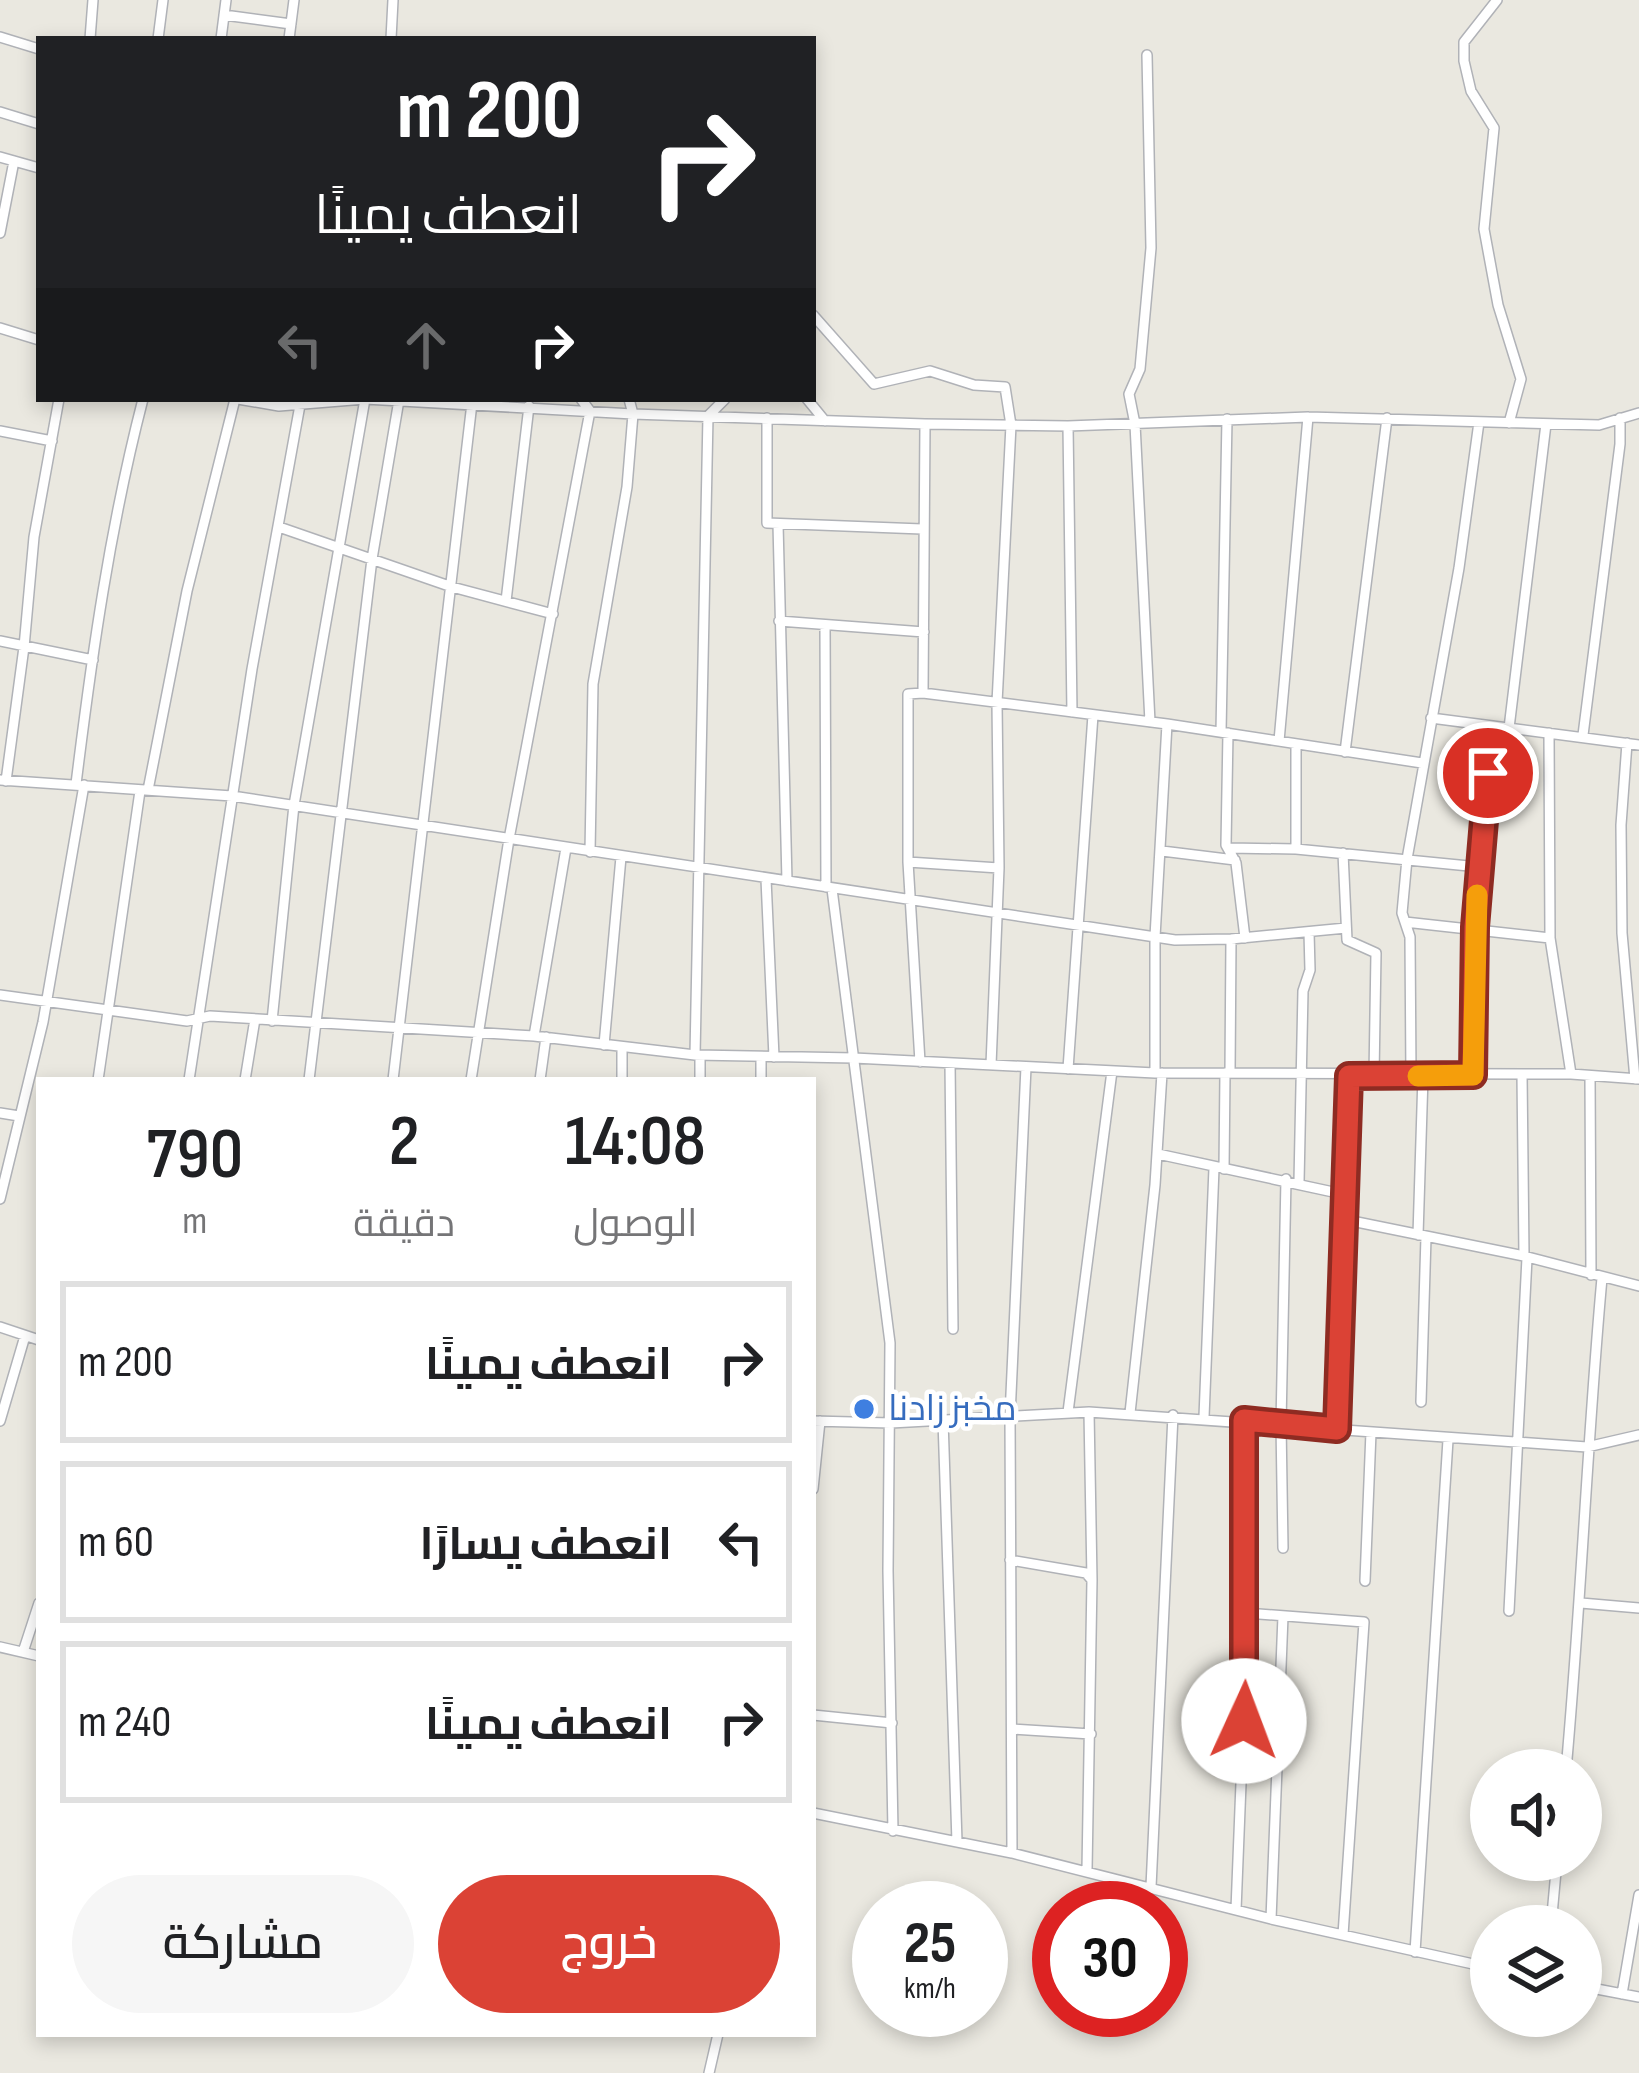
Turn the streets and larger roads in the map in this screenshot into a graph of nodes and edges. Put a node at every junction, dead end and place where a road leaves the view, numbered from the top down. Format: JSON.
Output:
{"nodes":[{"id":1,"x":93,"y":0,"type":"edge"},
{"id":2,"x":163,"y":0,"type":"edge"},
{"id":3,"x":226,"y":0,"type":"edge"},
{"id":4,"x":294,"y":0,"type":"edge"},
{"id":5,"x":393,"y":0,"type":"edge"},
{"id":6,"x":1497,"y":0,"type":"edge"},
{"id":7,"x":224,"y":15,"type":"junction"},
{"id":8,"x":291,"y":24,"type":"junction"},
{"id":9,"x":90,"y":36,"type":"edge"},
{"id":10,"x":158,"y":36,"type":"edge"},
{"id":11,"x":221,"y":36,"type":"edge"},
{"id":12,"x":289,"y":36,"type":"edge"},
{"id":13,"x":395,"y":36,"type":"edge"},
{"id":14,"x":0,"y":37,"type":"edge"},
{"id":15,"x":36,"y":48,"type":"edge"},
{"id":16,"x":1147,"y":55,"type":"dead end"},
{"id":17,"x":0,"y":112,"type":"edge"},
{"id":18,"x":36,"y":123,"type":"edge"},
{"id":19,"x":0,"y":158,"type":"edge"},
{"id":20,"x":14,"y":161,"type":"junction"},
{"id":21,"x":36,"y":167,"type":"edge"},
{"id":22,"x":0,"y":233,"type":"edge"},
{"id":23,"x":816,"y":316,"type":"edge"},
{"id":24,"x":0,"y":328,"type":"edge"},
{"id":25,"x":36,"y":339,"type":"edge"},
{"id":26,"x":58,"y":402,"type":"edge"},
{"id":27,"x":141,"y":402,"type":"edge"},
{"id":28,"x":239,"y":402,"type":"edge"},
{"id":29,"x":301,"y":402,"type":"edge"},
{"id":30,"x":364,"y":402,"type":"edge"},
{"id":31,"x":399,"y":402,"type":"edge"},
{"id":32,"x":448,"y":402,"type":"edge"},
{"id":33,"x":583,"y":402,"type":"edge"},
{"id":34,"x":630,"y":402,"type":"edge"},
{"id":35,"x":722,"y":402,"type":"edge"},
{"id":36,"x":809,"y":402,"type":"edge"},
{"id":37,"x":472,"y":403,"type":"junction"},
{"id":38,"x":529,"y":406,"type":"junction"},
{"id":39,"x":590,"y":411,"type":"junction"},
{"id":40,"x":1639,"y":413,"type":"edge"},
{"id":41,"x":633,"y":414,"type":"junction"},
{"id":42,"x":708,"y":416,"type":"junction"},
{"id":43,"x":1308,"y":417,"type":"junction"},
{"id":44,"x":767,"y":418,"type":"junction"},
{"id":45,"x":1387,"y":418,"type":"junction"},
{"id":46,"x":1620,"y":418,"type":"junction"},
{"id":47,"x":1227,"y":419,"type":"junction"},
{"id":48,"x":825,"y":421,"type":"junction"},
{"id":49,"x":1479,"y":422,"type":"junction"},
{"id":50,"x":1509,"y":423,"type":"junction"},
{"id":51,"x":925,"y":424,"type":"junction"},
{"id":52,"x":1135,"y":424,"type":"junction"},
{"id":53,"x":1546,"y":424,"type":"junction"},
{"id":54,"x":1011,"y":425,"type":"junction"},
{"id":55,"x":1068,"y":426,"type":"junction"},
{"id":56,"x":0,"y":430,"type":"edge"},
{"id":57,"x":52,"y":441,"type":"junction"},
{"id":58,"x":778,"y":524,"type":"junction"},
{"id":59,"x":279,"y":527,"type":"junction"},
{"id":60,"x":922,"y":529,"type":"junction"},
{"id":61,"x":337,"y":546,"type":"junction"},
{"id":62,"x":372,"y":559,"type":"junction"},
{"id":63,"x":452,"y":586,"type":"junction"},
{"id":64,"x":506,"y":602,"type":"junction"},
{"id":65,"x":553,"y":614,"type":"junction"},
{"id":66,"x":779,"y":621,"type":"junction"},
{"id":67,"x":825,"y":625,"type":"junction"},
{"id":68,"x":924,"y":632,"type":"junction"},
{"id":69,"x":0,"y":641,"type":"edge"},
{"id":70,"x":24,"y":646,"type":"junction"},
{"id":71,"x":93,"y":660,"type":"junction"},
{"id":72,"x":923,"y":692,"type":"junction"},
{"id":73,"x":997,"y":704,"type":"junction"},
{"id":74,"x":1072,"y":712,"type":"junction"},
{"id":75,"x":1093,"y":715,"type":"junction"},
{"id":76,"x":1431,"y":718,"type":"junction"},
{"id":77,"x":1150,"y":722,"type":"junction"},
{"id":78,"x":1167,"y":724,"type":"junction"},
{"id":79,"x":1492,"y":726,"type":"junction"},
{"id":80,"x":1509,"y":728,"type":"junction"},
{"id":81,"x":1224,"y":733,"type":"junction"},
{"id":82,"x":1549,"y":733,"type":"junction"},
{"id":83,"x":1583,"y":735,"type":"junction"},
{"id":84,"x":1279,"y":741,"type":"junction"},
{"id":85,"x":1296,"y":744,"type":"junction"},
{"id":86,"x":1633,"y":744,"type":"edge"},
{"id":87,"x":1345,"y":752,"type":"junction"},
{"id":88,"x":1422,"y":763,"type":"junction"},
{"id":89,"x":3,"y":780,"type":"edge"},
{"id":90,"x":80,"y":785,"type":"junction"},
{"id":91,"x":144,"y":790,"type":"junction"},
{"id":92,"x":232,"y":796,"type":"junction"},
{"id":93,"x":293,"y":805,"type":"junction"},
{"id":94,"x":339,"y":814,"type":"junction"},
{"id":95,"x":424,"y":826,"type":"junction"},
{"id":96,"x":509,"y":839,"type":"junction"},
{"id":97,"x":566,"y":848,"type":"junction"},
{"id":98,"x":1228,"y":848,"type":"junction"},
{"id":99,"x":1296,"y":849,"type":"junction"},
{"id":100,"x":1162,"y":851,"type":"junction"},
{"id":101,"x":590,"y":852,"type":"junction"},
{"id":102,"x":1343,"y":853,"type":"junction"},
{"id":103,"x":621,"y":857,"type":"junction"},
{"id":104,"x":1407,"y":859,"type":"junction"},
{"id":105,"x":1235,"y":860,"type":"junction"},
{"id":106,"x":908,"y":862,"type":"junction"},
{"id":107,"x":1479,"y":867,"type":"junction"},
{"id":108,"x":698,"y":868,"type":"junction"},
{"id":109,"x":999,"y":868,"type":"junction"},
{"id":110,"x":766,"y":879,"type":"junction"},
{"id":111,"x":787,"y":881,"type":"junction"},
{"id":112,"x":829,"y":888,"type":"junction"},
{"id":113,"x":911,"y":900,"type":"junction"},
{"id":114,"x":998,"y":912,"type":"junction"},
{"id":115,"x":1405,"y":922,"type":"junction"},
{"id":116,"x":1079,"y":925,"type":"junction"},
{"id":117,"x":1475,"y":927,"type":"junction"},
{"id":118,"x":1346,"y":928,"type":"junction"},
{"id":119,"x":1310,"y":932,"type":"junction"},
{"id":120,"x":1155,"y":938,"type":"junction"},
{"id":121,"x":1245,"y":938,"type":"junction"},
{"id":122,"x":1550,"y":938,"type":"junction"},
{"id":123,"x":1231,"y":939,"type":"junction"},
{"id":124,"x":0,"y":995,"type":"edge"},
{"id":125,"x":46,"y":1002,"type":"junction"},
{"id":126,"x":109,"y":1011,"type":"junction"},
{"id":127,"x":199,"y":1019,"type":"junction"},
{"id":128,"x":255,"y":1019,"type":"junction"},
{"id":129,"x":272,"y":1021,"type":"junction"},
{"id":130,"x":316,"y":1023,"type":"junction"},
{"id":131,"x":399,"y":1030,"type":"junction"},
{"id":132,"x":478,"y":1036,"type":"junction"},
{"id":133,"x":540,"y":1037,"type":"junction"},
{"id":134,"x":604,"y":1045,"type":"junction"},
{"id":135,"x":622,"y":1048,"type":"junction"},
{"id":136,"x":698,"y":1056,"type":"junction"},
{"id":137,"x":760,"y":1057,"type":"junction"},
{"id":138,"x":774,"y":1057,"type":"junction"},
{"id":139,"x":854,"y":1058,"type":"junction"},
{"id":140,"x":920,"y":1062,"type":"junction"},
{"id":141,"x":950,"y":1063,"type":"junction"},
{"id":142,"x":991,"y":1065,"type":"junction"},
{"id":143,"x":1026,"y":1067,"type":"junction"},
{"id":144,"x":1068,"y":1069,"type":"junction"},
{"id":145,"x":1112,"y":1071,"type":"junction"},
{"id":146,"x":1159,"y":1073,"type":"junction"},
{"id":147,"x":1228,"y":1073,"type":"junction"},
{"id":148,"x":1522,"y":1074,"type":"junction"},
{"id":149,"x":1571,"y":1074,"type":"junction"},
{"id":150,"x":1473,"y":1075,"type":"junction"},
{"id":151,"x":1300,"y":1076,"type":"junction"},
{"id":152,"x":1349,"y":1076,"type":"junction"},
{"id":153,"x":1374,"y":1076,"type":"junction"},
{"id":154,"x":1417,"y":1076,"type":"junction"},
{"id":155,"x":1590,"y":1076,"type":"junction"},
{"id":156,"x":98,"y":1077,"type":"edge"},
{"id":157,"x":190,"y":1077,"type":"edge"},
{"id":158,"x":245,"y":1077,"type":"edge"},
{"id":159,"x":309,"y":1077,"type":"edge"},
{"id":160,"x":393,"y":1077,"type":"edge"},
{"id":161,"x":471,"y":1077,"type":"edge"},
{"id":162,"x":540,"y":1077,"type":"edge"},
{"id":163,"x":622,"y":1077,"type":"edge"},
{"id":164,"x":700,"y":1077,"type":"edge"},
{"id":165,"x":761,"y":1077,"type":"edge"},
{"id":166,"x":1637,"y":1079,"type":"edge"},
{"id":167,"x":0,"y":1113,"type":"edge"},
{"id":168,"x":19,"y":1116,"type":"junction"},
{"id":169,"x":1158,"y":1154,"type":"junction"},
{"id":170,"x":1219,"y":1168,"type":"junction"},
{"id":171,"x":1293,"y":1180,"type":"junction"},
{"id":172,"x":1347,"y":1195,"type":"junction"},
{"id":173,"x":0,"y":1199,"type":"edge"},
{"id":174,"x":1347,"y":1220,"type":"junction"},
{"id":175,"x":1422,"y":1236,"type":"junction"},
{"id":176,"x":1526,"y":1257,"type":"junction"},
{"id":177,"x":1596,"y":1277,"type":"junction"},
{"id":178,"x":1639,"y":1286,"type":"edge"},
{"id":179,"x":0,"y":1327,"type":"edge"},
{"id":180,"x":953,"y":1329,"type":"dead end"},
{"id":181,"x":26,"y":1336,"type":"junction"},
{"id":182,"x":36,"y":1339,"type":"edge"},
{"id":183,"x":1420,"y":1402,"type":"dead end"},
{"id":184,"x":1068,"y":1412,"type":"junction"},
{"id":185,"x":1089,"y":1412,"type":"junction"},
{"id":186,"x":1130,"y":1413,"type":"junction"},
{"id":187,"x":1173,"y":1415,"type":"junction"},
{"id":188,"x":1010,"y":1416,"type":"junction"},
{"id":189,"x":1204,"y":1417,"type":"junction"},
{"id":190,"x":943,"y":1420,"type":"junction"},
{"id":191,"x":1244,"y":1420,"type":"junction"},
{"id":192,"x":0,"y":1421,"type":"edge"},
{"id":193,"x":816,"y":1421,"type":"edge"},
{"id":194,"x":891,"y":1423,"type":"junction"},
{"id":195,"x":1281,"y":1424,"type":"junction"},
{"id":196,"x":1337,"y":1429,"type":"junction"},
{"id":197,"x":1371,"y":1432,"type":"junction"},
{"id":198,"x":1639,"y":1435,"type":"edge"},
{"id":199,"x":1448,"y":1440,"type":"junction"},
{"id":200,"x":1519,"y":1442,"type":"junction"},
{"id":201,"x":1587,"y":1447,"type":"junction"},
{"id":202,"x":1283,"y":1548,"type":"dead end"},
{"id":203,"x":1010,"y":1560,"type":"junction"},
{"id":204,"x":1092,"y":1580,"type":"junction"},
{"id":205,"x":1365,"y":1580,"type":"dead end"},
{"id":206,"x":1581,"y":1603,"type":"junction"},
{"id":207,"x":1639,"y":1608,"type":"edge"},
{"id":208,"x":1509,"y":1611,"type":"dead end"},
{"id":209,"x":36,"y":1612,"type":"edge"},
{"id":210,"x":1246,"y":1613,"type":"junction"},
{"id":211,"x":1283,"y":1616,"type":"junction"},
{"id":212,"x":0,"y":1647,"type":"edge"},
{"id":213,"x":23,"y":1652,"type":"junction"},
{"id":214,"x":36,"y":1654,"type":"edge"},
{"id":215,"x":816,"y":1714,"type":"edge"},
{"id":216,"x":892,"y":1723,"type":"junction"},
{"id":217,"x":1012,"y":1729,"type":"junction"},
{"id":218,"x":1091,"y":1735,"type":"junction"},
{"id":219,"x":1568,"y":1749,"type":"edge"},
{"id":220,"x":816,"y":1815,"type":"edge"},
{"id":221,"x":893,"y":1831,"type":"junction"},
{"id":222,"x":957,"y":1842,"type":"junction"},
{"id":223,"x":1012,"y":1853,"type":"junction"},
{"id":224,"x":1087,"y":1870,"type":"junction"},
{"id":225,"x":1128,"y":1881,"type":"edge"},
{"id":226,"x":1150,"y":1881,"type":"edge"},
{"id":227,"x":1639,"y":1895,"type":"edge"},
{"id":228,"x":1188,"y":1897,"type":"edge"},
{"id":229,"x":1236,"y":1910,"type":"junction"},
{"id":230,"x":1271,"y":1919,"type":"junction"},
{"id":231,"x":1342,"y":1935,"type":"junction"},
{"id":232,"x":1415,"y":1952,"type":"junction"},
{"id":233,"x":1470,"y":1964,"type":"edge"},
{"id":234,"x":1602,"y":1990,"type":"edge"},
{"id":235,"x":1622,"y":1994,"type":"junction"},
{"id":236,"x":1639,"y":1997,"type":"edge"},
{"id":237,"x":717,"y":2037,"type":"edge"},
{"id":238,"x":709,"y":2073,"type":"edge"}],
"edges":[{"from":1,"to":9,"type":"street"},
{"from":2,"to":10,"type":"street"},
{"from":3,"to":7,"type":"street"},
{"from":4,"to":8,"type":"street"},
{"from":5,"to":13,"type":"street"},
{"from":6,"to":50,"type":"street"},
{"from":7,"to":8,"type":"street"},
{"from":7,"to":11,"type":"street"},
{"from":8,"to":12,"type":"street"},
{"from":14,"to":15,"type":"street"},
{"from":16,"to":52,"type":"street"},
{"from":17,"to":18,"type":"street"},
{"from":19,"to":20,"type":"street"},
{"from":20,"to":21,"type":"street"},
{"from":20,"to":22,"type":"street"},
{"from":23,"to":54,"type":"street"},
{"from":24,"to":25,"type":"street"},
{"from":26,"to":57,"type":"street"},
{"from":27,"to":71,"type":"street"},
{"from":28,"to":91,"type":"street"},
{"from":29,"to":59,"type":"street"},
{"from":30,"to":61,"type":"street"},
{"from":31,"to":62,"type":"street"},
{"from":32,"to":37,"type":"street"},
{"from":33,"to":39,"type":"street"},
{"from":34,"to":41,"type":"street"},
{"from":35,"to":42,"type":"street"},
{"from":36,"to":48,"type":"street"},
{"from":37,"to":38,"type":"street"},
{"from":37,"to":63,"type":"street"},
{"from":38,"to":39,"type":"street"},
{"from":38,"to":64,"type":"street"},
{"from":39,"to":41,"type":"street"},
{"from":39,"to":65,"type":"street"},
{"from":40,"to":46,"type":"street"},
{"from":41,"to":42,"type":"street"},
{"from":41,"to":101,"type":"street"},
{"from":42,"to":44,"type":"street"},
{"from":42,"to":108,"type":"street"},
{"from":43,"to":45,"type":"street"},
{"from":43,"to":47,"type":"street"},
{"from":43,"to":84,"type":"street"},
{"from":44,"to":48,"type":"street"},
{"from":44,"to":58,"type":"street"},
{"from":45,"to":49,"type":"street"},
{"from":45,"to":87,"type":"street"},
{"from":46,"to":53,"type":"street"},
{"from":46,"to":83,"type":"street"},
{"from":47,"to":52,"type":"street"},
{"from":47,"to":81,"type":"street"},
{"from":48,"to":51,"type":"street"},
{"from":49,"to":50,"type":"street"},
{"from":49,"to":76,"type":"street"},
{"from":50,"to":53,"type":"street"},
{"from":51,"to":54,"type":"street"},
{"from":51,"to":60,"type":"street"},
{"from":52,"to":55,"type":"street"},
{"from":52,"to":77,"type":"street"},
{"from":53,"to":80,"type":"street"},
{"from":54,"to":55,"type":"street"},
{"from":54,"to":73,"type":"street"},
{"from":55,"to":74,"type":"street"},
{"from":56,"to":57,"type":"street"},
{"from":57,"to":70,"type":"street"},
{"from":58,"to":60,"type":"street"},
{"from":58,"to":66,"type":"street"},
{"from":59,"to":61,"type":"street"},
{"from":59,"to":92,"type":"street"},
{"from":60,"to":68,"type":"street"},
{"from":61,"to":62,"type":"street"},
{"from":61,"to":93,"type":"street"},
{"from":62,"to":63,"type":"street"},
{"from":62,"to":94,"type":"street"},
{"from":63,"to":64,"type":"street"},
{"from":63,"to":95,"type":"street"},
{"from":64,"to":65,"type":"street"},
{"from":65,"to":96,"type":"street"},
{"from":66,"to":67,"type":"street"},
{"from":66,"to":111,"type":"street"},
{"from":67,"to":68,"type":"street"},
{"from":67,"to":112,"type":"street"},
{"from":68,"to":72,"type":"street"},
{"from":69,"to":70,"type":"street"},
{"from":70,"to":71,"type":"street"},
{"from":70,"to":89,"type":"street"},
{"from":71,"to":90,"type":"street"},
{"from":72,"to":73,"type":"street"},
{"from":72,"to":106,"type":"street"},
{"from":73,"to":74,"type":"street"},
{"from":73,"to":109,"type":"street"},
{"from":74,"to":75,"type":"street"},
{"from":75,"to":77,"type":"street"},
{"from":75,"to":116,"type":"street"},
{"from":76,"to":79,"type":"street"},
{"from":76,"to":88,"type":"street"},
{"from":77,"to":78,"type":"street"},
{"from":78,"to":81,"type":"street"},
{"from":78,"to":100,"type":"street"},
{"from":79,"to":80,"type":"street"},
{"from":79,"to":107,"type":"street"},
{"from":80,"to":82,"type":"street"},
{"from":81,"to":84,"type":"street"},
{"from":81,"to":98,"type":"street"},
{"from":82,"to":83,"type":"street"},
{"from":82,"to":122,"type":"street"},
{"from":83,"to":86,"type":"street"},
{"from":84,"to":85,"type":"street"},
{"from":85,"to":87,"type":"street"},
{"from":85,"to":99,"type":"street"},
{"from":86,"to":166,"type":"street"},
{"from":87,"to":88,"type":"street"},
{"from":88,"to":104,"type":"street"},
{"from":89,"to":90,"type":"street"},
{"from":90,"to":91,"type":"street"},
{"from":90,"to":125,"type":"street"},
{"from":91,"to":92,"type":"street"},
{"from":91,"to":126,"type":"street"},
{"from":92,"to":93,"type":"street"},
{"from":92,"to":127,"type":"street"},
{"from":93,"to":94,"type":"street"},
{"from":93,"to":129,"type":"street"},
{"from":94,"to":95,"type":"street"},
{"from":94,"to":130,"type":"street"},
{"from":95,"to":96,"type":"street"},
{"from":95,"to":131,"type":"street"},
{"from":96,"to":97,"type":"street"},
{"from":96,"to":132,"type":"street"},
{"from":97,"to":101,"type":"street"},
{"from":97,"to":133,"type":"street"},
{"from":98,"to":99,"type":"street"},
{"from":98,"to":105,"type":"street"},
{"from":99,"to":102,"type":"street"},
{"from":100,"to":105,"type":"street"},
{"from":100,"to":120,"type":"street"},
{"from":101,"to":103,"type":"street"},
{"from":102,"to":104,"type":"street"},
{"from":102,"to":118,"type":"street"},
{"from":103,"to":108,"type":"street"},
{"from":103,"to":134,"type":"street"},
{"from":104,"to":107,"type":"street"},
{"from":104,"to":115,"type":"street"},
{"from":105,"to":121,"type":"street"},
{"from":106,"to":109,"type":"street"},
{"from":106,"to":113,"type":"street"},
{"from":107,"to":117,"type":"street"},
{"from":108,"to":110,"type":"street"},
{"from":108,"to":136,"type":"street"},
{"from":109,"to":114,"type":"street"},
{"from":110,"to":111,"type":"street"},
{"from":110,"to":138,"type":"street"},
{"from":111,"to":112,"type":"street"},
{"from":112,"to":113,"type":"street"},
{"from":112,"to":139,"type":"street"},
{"from":113,"to":114,"type":"street"},
{"from":113,"to":140,"type":"street"},
{"from":114,"to":116,"type":"street"},
{"from":114,"to":142,"type":"street"},
{"from":115,"to":117,"type":"street"},
{"from":115,"to":154,"type":"street"},
{"from":116,"to":120,"type":"street"},
{"from":116,"to":144,"type":"street"},
{"from":117,"to":122,"type":"street"},
{"from":117,"to":150,"type":"street"},
{"from":118,"to":119,"type":"street"},
{"from":118,"to":153,"type":"street"},
{"from":119,"to":121,"type":"street"},
{"from":119,"to":151,"type":"street"},
{"from":120,"to":123,"type":"street"},
{"from":120,"to":146,"type":"street"},
{"from":121,"to":123,"type":"street"},
{"from":122,"to":149,"type":"street"},
{"from":123,"to":147,"type":"street"},
{"from":124,"to":125,"type":"street"},
{"from":125,"to":126,"type":"street"},
{"from":125,"to":168,"type":"street"},
{"from":126,"to":127,"type":"street"},
{"from":126,"to":156,"type":"street"},
{"from":127,"to":128,"type":"street"},
{"from":127,"to":157,"type":"street"},
{"from":128,"to":129,"type":"street"},
{"from":128,"to":158,"type":"street"},
{"from":129,"to":130,"type":"street"},
{"from":130,"to":131,"type":"street"},
{"from":130,"to":159,"type":"street"},
{"from":131,"to":132,"type":"street"},
{"from":131,"to":160,"type":"street"},
{"from":132,"to":133,"type":"street"},
{"from":132,"to":161,"type":"street"},
{"from":133,"to":134,"type":"street"},
{"from":133,"to":162,"type":"street"},
{"from":134,"to":135,"type":"street"},
{"from":135,"to":136,"type":"street"},
{"from":135,"to":163,"type":"street"},
{"from":136,"to":137,"type":"street"},
{"from":136,"to":164,"type":"street"},
{"from":137,"to":138,"type":"street"},
{"from":137,"to":165,"type":"street"},
{"from":138,"to":139,"type":"street"},
{"from":139,"to":140,"type":"street"},
{"from":139,"to":194,"type":"street"},
{"from":140,"to":141,"type":"street"},
{"from":141,"to":142,"type":"street"},
{"from":141,"to":180,"type":"street"},
{"from":142,"to":143,"type":"street"},
{"from":143,"to":144,"type":"street"},
{"from":143,"to":188,"type":"street"},
{"from":144,"to":145,"type":"street"},
{"from":145,"to":146,"type":"street"},
{"from":145,"to":184,"type":"street"},
{"from":146,"to":147,"type":"street"},
{"from":146,"to":169,"type":"street"},
{"from":147,"to":151,"type":"street"},
{"from":147,"to":170,"type":"street"},
{"from":148,"to":149,"type":"street"},
{"from":148,"to":150,"type":"street"},
{"from":148,"to":176,"type":"street"},
{"from":149,"to":155,"type":"street"},
{"from":150,"to":154,"type":"street"},
{"from":151,"to":152,"type":"street"},
{"from":151,"to":171,"type":"street"},
{"from":152,"to":153,"type":"street"},
{"from":152,"to":172,"type":"street"},
{"from":153,"to":154,"type":"street"},
{"from":154,"to":175,"type":"street"},
{"from":155,"to":166,"type":"street"},
{"from":155,"to":177,"type":"street"},
{"from":167,"to":168,"type":"street"},
{"from":168,"to":173,"type":"street"},
{"from":169,"to":170,"type":"street"},
{"from":169,"to":186,"type":"street"},
{"from":170,"to":171,"type":"street"},
{"from":170,"to":189,"type":"street"},
{"from":171,"to":172,"type":"street"},
{"from":171,"to":195,"type":"street"},
{"from":172,"to":174,"type":"street"},
{"from":174,"to":175,"type":"street"},
{"from":174,"to":196,"type":"street"},
{"from":175,"to":176,"type":"street"},
{"from":175,"to":183,"type":"street"},
{"from":176,"to":177,"type":"street"},
{"from":176,"to":200,"type":"street"},
{"from":177,"to":178,"type":"street"},
{"from":177,"to":201,"type":"street"},
{"from":179,"to":181,"type":"street"},
{"from":181,"to":182,"type":"street"},
{"from":181,"to":192,"type":"street"},
{"from":184,"to":185,"type":"street"},
{"from":184,"to":188,"type":"street"},
{"from":185,"to":186,"type":"street"},
{"from":185,"to":204,"type":"street"},
{"from":186,"to":187,"type":"street"},
{"from":187,"to":189,"type":"street"},
{"from":187,"to":226,"type":"street"},
{"from":188,"to":190,"type":"street"},
{"from":188,"to":203,"type":"street"},
{"from":189,"to":191,"type":"street"},
{"from":190,"to":194,"type":"street"},
{"from":190,"to":222,"type":"street"},
{"from":191,"to":195,"type":"street"},
{"from":191,"to":210,"type":"street"},
{"from":193,"to":194,"type":"street"},
{"from":194,"to":216,"type":"street"},
{"from":195,"to":196,"type":"street"},
{"from":195,"to":202,"type":"street"},
{"from":196,"to":197,"type":"street"},
{"from":197,"to":199,"type":"street"},
{"from":197,"to":205,"type":"street"},
{"from":198,"to":201,"type":"street"},
{"from":199,"to":200,"type":"street"},
{"from":199,"to":232,"type":"street"},
{"from":200,"to":201,"type":"street"},
{"from":200,"to":208,"type":"street"},
{"from":201,"to":206,"type":"street"},
{"from":203,"to":204,"type":"street"},
{"from":203,"to":217,"type":"street"},
{"from":204,"to":218,"type":"street"},
{"from":206,"to":207,"type":"street"},
{"from":206,"to":219,"type":"street"},
{"from":209,"to":213,"type":"street"},
{"from":210,"to":211,"type":"street"},
{"from":210,"to":229,"type":"street"},
{"from":211,"to":230,"type":"street"},
{"from":211,"to":231,"type":"street"},
{"from":212,"to":213,"type":"street"},
{"from":213,"to":214,"type":"street"},
{"from":215,"to":216,"type":"street"},
{"from":216,"to":221,"type":"street"},
{"from":217,"to":218,"type":"street"},
{"from":217,"to":223,"type":"street"},
{"from":218,"to":224,"type":"street"},
{"from":220,"to":221,"type":"street"},
{"from":221,"to":222,"type":"street"},
{"from":222,"to":223,"type":"street"},
{"from":223,"to":224,"type":"street"},
{"from":224,"to":225,"type":"street"},
{"from":227,"to":235,"type":"street"},
{"from":228,"to":229,"type":"street"},
{"from":229,"to":230,"type":"street"},
{"from":230,"to":231,"type":"street"},
{"from":231,"to":232,"type":"street"},
{"from":232,"to":233,"type":"street"},
{"from":234,"to":235,"type":"street"},
{"from":235,"to":236,"type":"street"},
{"from":237,"to":238,"type":"street"}]}
